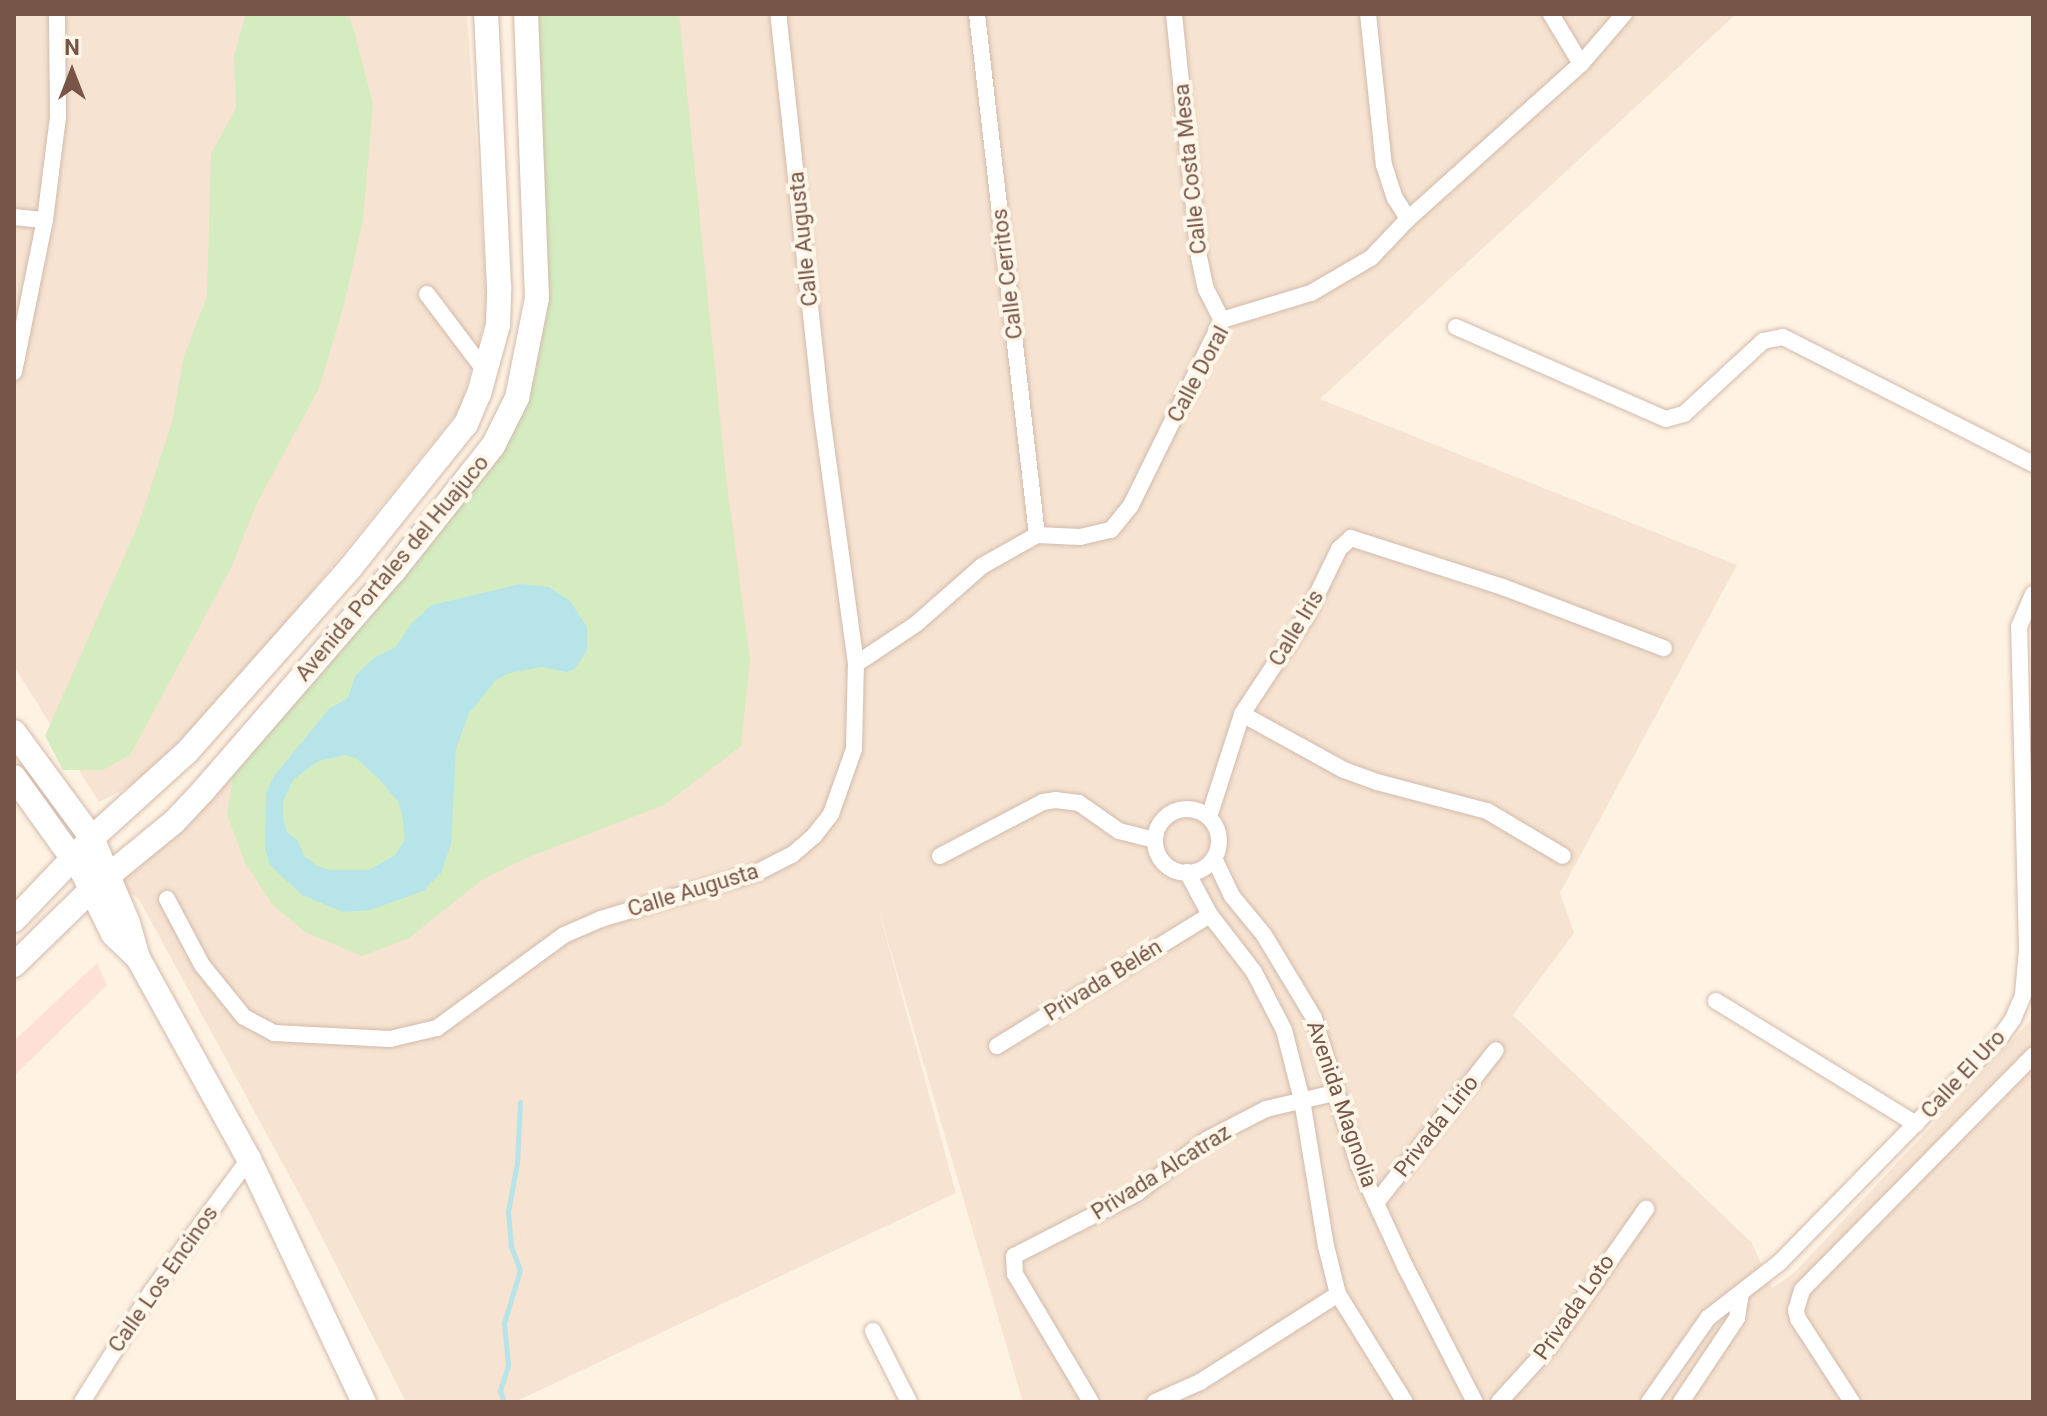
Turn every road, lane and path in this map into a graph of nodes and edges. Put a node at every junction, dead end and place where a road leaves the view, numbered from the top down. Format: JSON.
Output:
{"nodes":[{"id":1,"x":57,"y":14,"type":"edge"},
{"id":2,"x":486,"y":14,"type":"edge"},
{"id":3,"x":526,"y":14,"type":"edge"},
{"id":4,"x":778,"y":14,"type":"edge"},
{"id":5,"x":977,"y":14,"type":"edge"},
{"id":6,"x":1174,"y":14,"type":"edge"},
{"id":7,"x":1368,"y":14,"type":"edge"},
{"id":8,"x":1551,"y":14,"type":"edge"},
{"id":9,"x":1624,"y":14,"type":"edge"},
{"id":10,"x":1581,"y":64,"type":"junction"},
{"id":11,"x":14,"y":217,"type":"edge"},
{"id":12,"x":1408,"y":219,"type":"junction"},
{"id":13,"x":45,"y":220,"type":"junction"},
{"id":14,"x":427,"y":294,"type":"dead end"},
{"id":15,"x":1222,"y":320,"type":"junction"},
{"id":16,"x":1456,"y":327,"type":"dead end"},
{"id":17,"x":485,"y":371,"type":"junction"},
{"id":18,"x":14,"y":372,"type":"edge"},
{"id":19,"x":2033,"y":464,"type":"edge"},
{"id":20,"x":1037,"y":535,"type":"junction"},
{"id":21,"x":2033,"y":594,"type":"edge"},
{"id":22,"x":1664,"y":648,"type":"dead end"},
{"id":23,"x":856,"y":664,"type":"junction"},
{"id":24,"x":1242,"y":714,"type":"junction"},
{"id":25,"x":14,"y":732,"type":"edge"},
{"id":26,"x":176,"y":762,"type":"junction"},
{"id":27,"x":14,"y":777,"type":"edge"},
{"id":28,"x":204,"y":788,"type":"junction"},
{"id":29,"x":2029,"y":812,"type":"edge"},
{"id":30,"x":1209,"y":817,"type":"junction"},
{"id":31,"x":92,"y":838,"type":"junction"},
{"id":32,"x":1155,"y":840,"type":"junction"},
{"id":33,"x":940,"y":856,"type":"dead end"},
{"id":34,"x":1563,"y":856,"type":"dead end"},
{"id":35,"x":1214,"y":858,"type":"junction"},
{"id":36,"x":73,"y":859,"type":"junction"},
{"id":37,"x":1187,"y":872,"type":"junction"},
{"id":38,"x":100,"y":884,"type":"junction"},
{"id":39,"x":167,"y":899,"type":"dead end"},
{"id":40,"x":1210,"y":915,"type":"junction"},
{"id":41,"x":14,"y":920,"type":"edge"},
{"id":42,"x":14,"y":965,"type":"edge"},
{"id":43,"x":2028,"y":994,"type":"edge"},
{"id":44,"x":1716,"y":1001,"type":"dead end"},
{"id":45,"x":997,"y":1046,"type":"dead end"},
{"id":46,"x":1496,"y":1050,"type":"dead end"},
{"id":47,"x":2033,"y":1056,"type":"edge"},
{"id":48,"x":1334,"y":1093,"type":"junction"},
{"id":49,"x":1302,"y":1100,"type":"junction"},
{"id":50,"x":1916,"y":1124,"type":"junction"},
{"id":51,"x":249,"y":1159,"type":"junction"},
{"id":52,"x":1376,"y":1203,"type":"junction"},
{"id":53,"x":1646,"y":1209,"type":"dead end"},
{"id":54,"x":1338,"y":1294,"type":"junction"},
{"id":55,"x":1741,"y":1294,"type":"junction"},
{"id":56,"x":873,"y":1331,"type":"dead end"},
{"id":57,"x":82,"y":1402,"type":"edge"},
{"id":58,"x":364,"y":1402,"type":"edge"},
{"id":59,"x":909,"y":1402,"type":"edge"},
{"id":60,"x":1091,"y":1402,"type":"edge"},
{"id":61,"x":1155,"y":1402,"type":"edge"},
{"id":62,"x":1405,"y":1402,"type":"edge"},
{"id":63,"x":1475,"y":1402,"type":"edge"},
{"id":64,"x":1499,"y":1402,"type":"edge"},
{"id":65,"x":1649,"y":1402,"type":"edge"},
{"id":66,"x":1681,"y":1402,"type":"edge"},
{"id":67,"x":1852,"y":1402,"type":"edge"}],
"edges":[{"from":1,"to":13,"type":"street"},
{"from":2,"to":17,"type":"street","name":"Avenida Portales del Huajuco"},
{"from":3,"to":28,"type":"street","name":"Avenida Portales del Huajuco"},
{"from":4,"to":23,"type":"street","name":"Calle Augusta"},
{"from":5,"to":20,"type":"street","name":"Calle Cerritos"},
{"from":6,"to":15,"type":"street","name":"Calle Costa Mesa"},
{"from":7,"to":12,"type":"street"},
{"from":8,"to":10,"type":"street"},
{"from":9,"to":10,"type":"street","name":"Calle Doral"},
{"from":10,"to":12,"type":"street","name":"Calle Doral"},
{"from":11,"to":13,"type":"street"},
{"from":12,"to":15,"type":"street","name":"Calle Doral"},
{"from":13,"to":18,"type":"street"},
{"from":14,"to":17,"type":"street"},
{"from":15,"to":20,"type":"street","name":"Calle Doral"},
{"from":16,"to":19,"type":"street"},
{"from":17,"to":26,"type":"street","name":"Avenida Portales del Huajuco"},
{"from":20,"to":23,"type":"street","name":"Calle Doral"},
{"from":21,"to":29,"type":"street","name":"Calle El Uro"},
{"from":22,"to":24,"type":"street","name":"Calle Iris"},
{"from":23,"to":39,"type":"street","name":"Calle Augusta"},
{"from":24,"to":30,"type":"street","name":"Calle Iris"},
{"from":24,"to":34,"type":"street"},
{"from":25,"to":31,"type":"street"},
{"from":26,"to":28,"type":"street"},
{"from":26,"to":31,"type":"street","name":"Avenida Portales del Huajuco"},
{"from":27,"to":36,"type":"street"},
{"from":28,"to":38,"type":"street","name":"Avenida Portales del Huajuco"},
{"from":29,"to":43,"type":"street","name":"Calle El Uro"},
{"from":30,"to":32,"type":"street"},
{"from":30,"to":35,"type":"street"},
{"from":31,"to":36,"type":"street","name":"Avenida Portales del Huajuco"},
{"from":31,"to":38,"type":"street"},
{"from":32,"to":33,"type":"street"},
{"from":32,"to":37,"type":"street"},
{"from":35,"to":37,"type":"street"},
{"from":35,"to":48,"type":"street","name":"Avenida Magnolia"},
{"from":36,"to":38,"type":"street"},
{"from":36,"to":41,"type":"street","name":"Avenida Portales del Huajuco"},
{"from":37,"to":40,"type":"street","name":"Avenida Magnolia"},
{"from":38,"to":42,"type":"street","name":"Avenida Portales del Huajuco"},
{"from":38,"to":51,"type":"street"},
{"from":40,"to":45,"type":"street","name":"Privada Belén"},
{"from":40,"to":49,"type":"street","name":"Avenida Magnolia"},
{"from":43,"to":50,"type":"street","name":"Calle El Uro"},
{"from":44,"to":50,"type":"street"},
{"from":46,"to":52,"type":"street","name":"Privada Lirio"},
{"from":47,"to":67,"type":"street"},
{"from":48,"to":49,"type":"street","name":"Privada Alcatraz"},
{"from":48,"to":52,"type":"street","name":"Avenida Magnolia"},
{"from":49,"to":54,"type":"street","name":"Avenida Magnolia"},
{"from":49,"to":60,"type":"street","name":"Privada Alcatraz"},
{"from":50,"to":55,"type":"street","name":"Calle El Uro"},
{"from":51,"to":57,"type":"street","name":"Calle Los Encinos"},
{"from":51,"to":58,"type":"street"},
{"from":52,"to":63,"type":"street","name":"Avenida Magnolia"},
{"from":53,"to":64,"type":"street","name":"Privada Loto"},
{"from":54,"to":61,"type":"street"},
{"from":54,"to":62,"type":"street","name":"Avenida Magnolia"},
{"from":55,"to":65,"type":"street","name":"Calle El Uro"},
{"from":55,"to":66,"type":"street"},
{"from":56,"to":59,"type":"street"}]}
